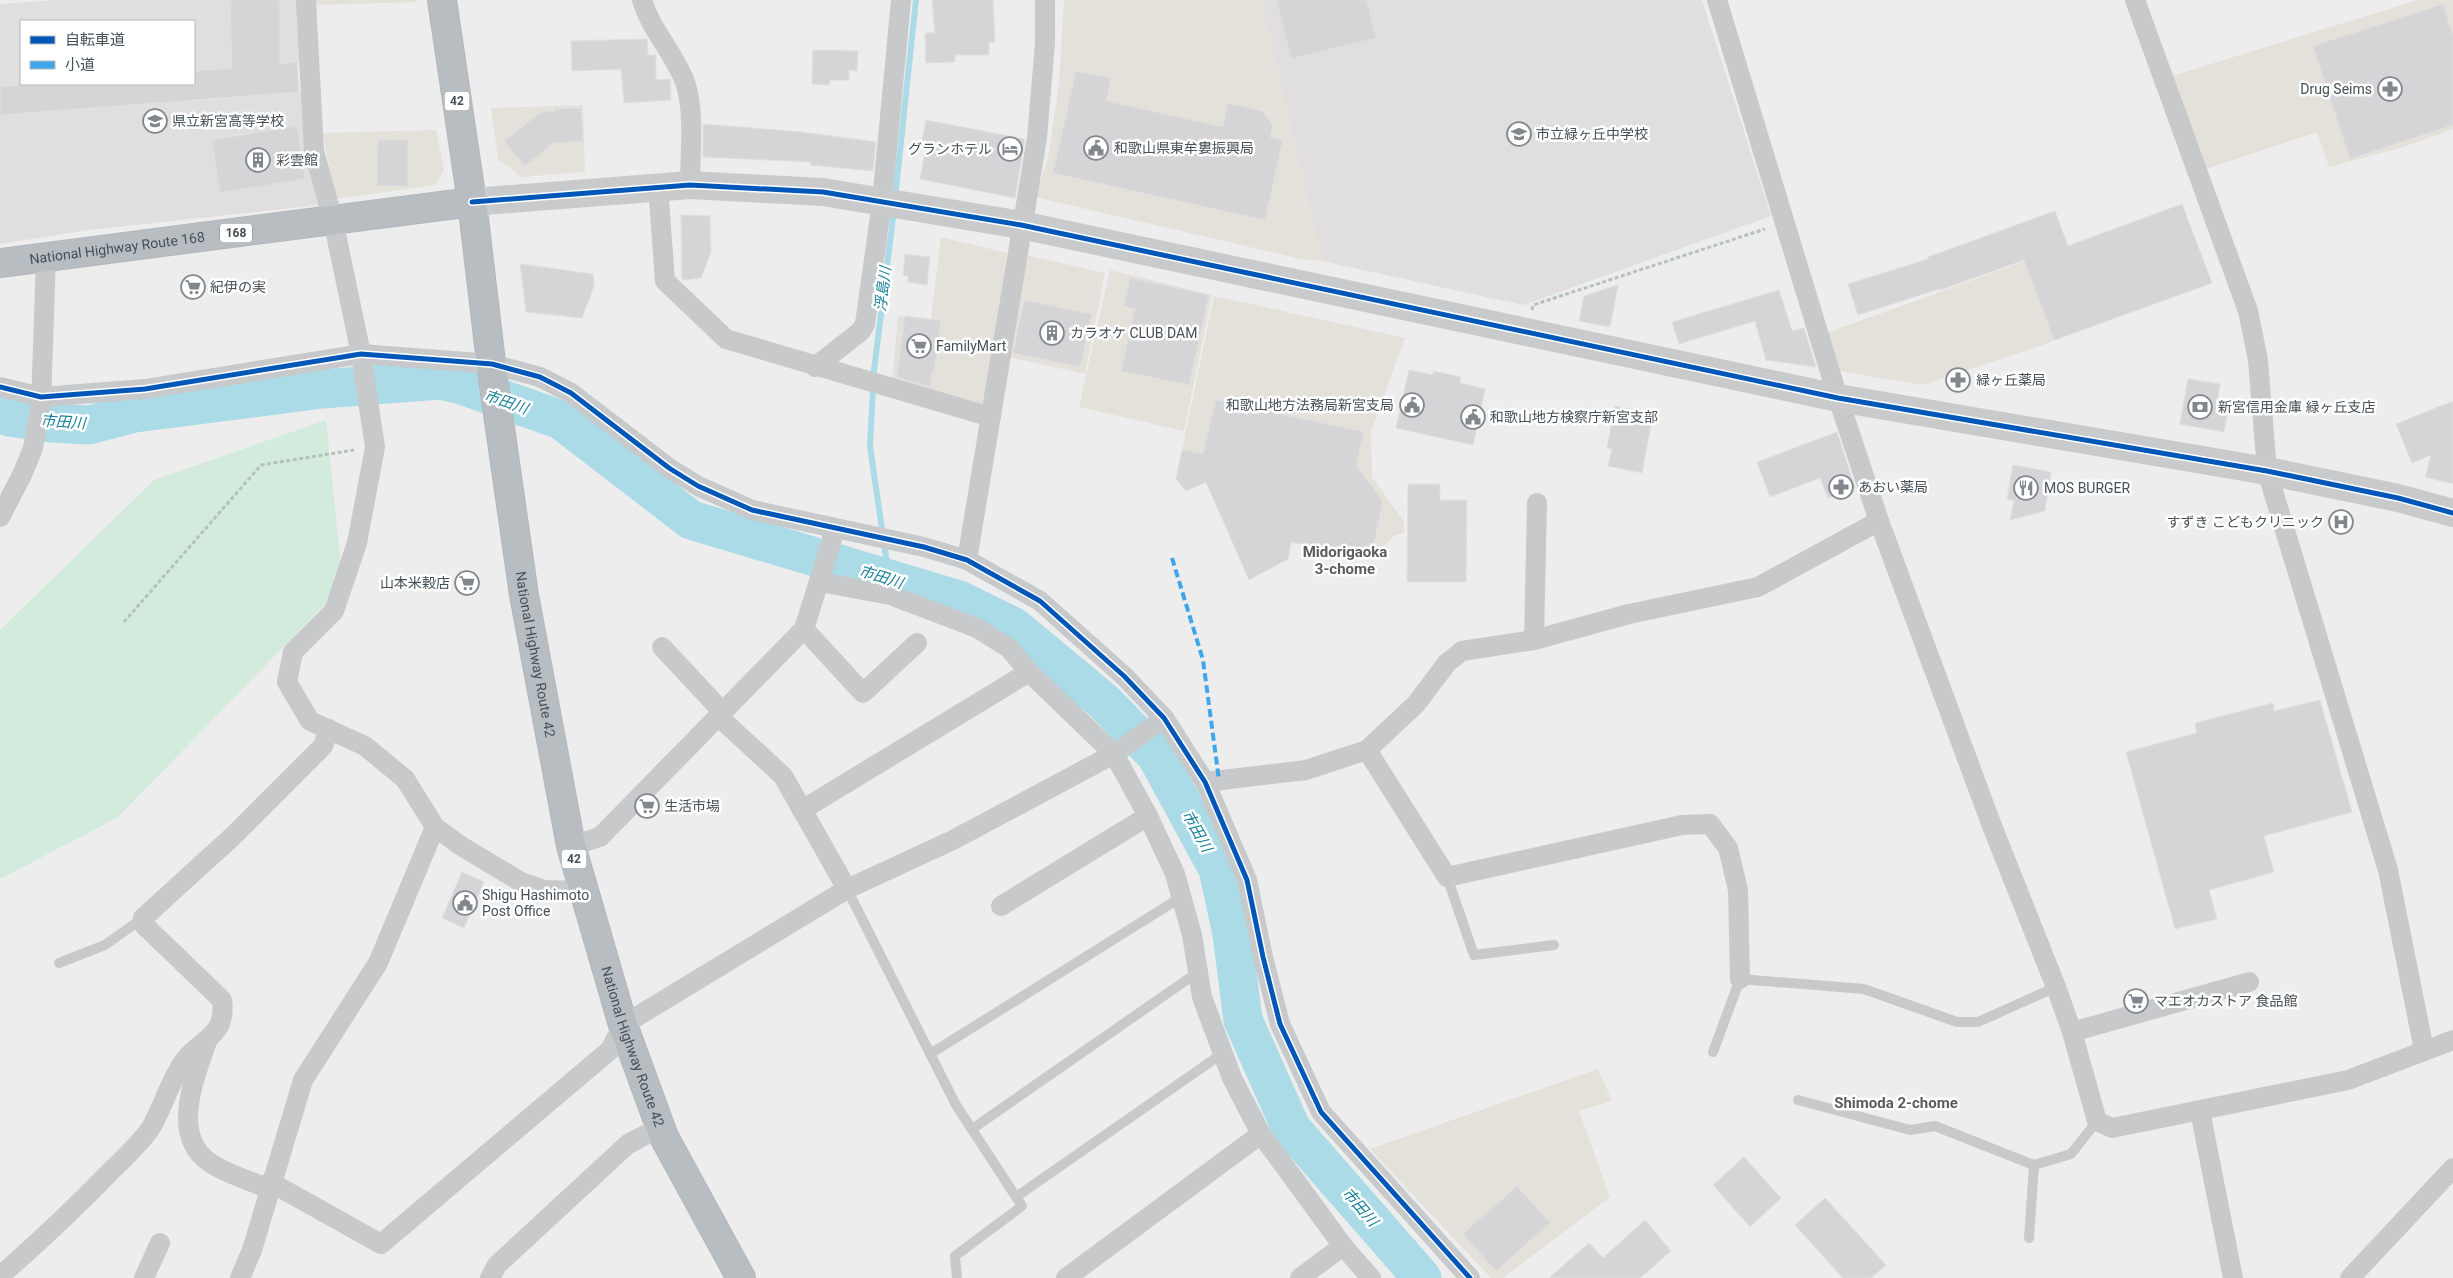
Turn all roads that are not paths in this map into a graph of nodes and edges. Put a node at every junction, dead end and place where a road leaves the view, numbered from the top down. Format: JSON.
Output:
{"nodes":[{"id":1,"x":306,"y":0,"type":"edge"},
{"id":2,"x":442,"y":0,"type":"edge"},
{"id":3,"x":642,"y":0,"type":"edge"},
{"id":4,"x":901,"y":0,"type":"edge"},
{"id":5,"x":1045,"y":0,"type":"edge"},
{"id":6,"x":1718,"y":0,"type":"edge"},
{"id":7,"x":2136,"y":0,"type":"edge"},
{"id":8,"x":690,"y":185,"type":"junction"},
{"id":9,"x":658,"y":186,"type":"junction"},
{"id":10,"x":472,"y":202,"type":"junction"},
{"id":11,"x":882,"y":202,"type":"junction"},
{"id":12,"x":333,"y":220,"type":"junction"},
{"id":13,"x":1021,"y":225,"type":"junction"},
{"id":14,"x":46,"y":257,"type":"junction"},
{"id":15,"x":0,"y":263,"type":"edge"},
{"id":16,"x":362,"y":358,"type":"junction"},
{"id":17,"x":815,"y":367,"type":"junction"},
{"id":18,"x":492,"y":372,"type":"junction"},
{"id":19,"x":0,"y":387,"type":"edge"},
{"id":20,"x":1838,"y":398,"type":"junction"},
{"id":21,"x":41,"y":400,"type":"junction"},
{"id":22,"x":991,"y":417,"type":"junction"},
{"id":23,"x":2267,"y":471,"type":"junction"},
{"id":24,"x":1537,"y":503,"type":"dead end"},
{"id":25,"x":2453,"y":513,"type":"edge"},
{"id":26,"x":0,"y":517,"type":"edge"},
{"id":27,"x":1879,"y":521,"type":"junction"},
{"id":28,"x":832,"y":534,"type":"junction"},
{"id":29,"x":967,"y":560,"type":"junction"},
{"id":30,"x":820,"y":582,"type":"junction"},
{"id":31,"x":804,"y":629,"type":"junction"},
{"id":32,"x":1534,"y":640,"type":"junction"},
{"id":33,"x":917,"y":643,"type":"dead end"},
{"id":34,"x":662,"y":647,"type":"dead end"},
{"id":35,"x":1028,"y":672,"type":"junction"},
{"id":36,"x":719,"y":717,"type":"junction"},
{"id":37,"x":1164,"y":718,"type":"junction"},
{"id":38,"x":329,"y":729,"type":"junction"},
{"id":39,"x":1367,"y":750,"type":"junction"},
{"id":40,"x":1114,"y":754,"type":"junction"},
{"id":41,"x":1205,"y":782,"type":"junction"},
{"id":42,"x":802,"y":810,"type":"junction"},
{"id":43,"x":1148,"y":816,"type":"junction"},
{"id":44,"x":435,"y":826,"type":"junction"},
{"id":45,"x":570,"y":846,"type":"junction"},
{"id":46,"x":1447,"y":877,"type":"junction"},
{"id":47,"x":847,"y":889,"type":"junction"},
{"id":48,"x":583,"y":891,"type":"junction"},
{"id":49,"x":1182,"y":896,"type":"junction"},
{"id":50,"x":1001,"y":906,"type":"dead end"},
{"id":51,"x":143,"y":918,"type":"junction"},
{"id":52,"x":1554,"y":945,"type":"dead end"},
{"id":53,"x":58,"y":963,"type":"dead end"},
{"id":54,"x":1198,"y":972,"type":"junction"},
{"id":55,"x":1740,"y":978,"type":"junction"},
{"id":56,"x":2249,"y":982,"type":"dead end"},
{"id":57,"x":2056,"y":986,"type":"junction"},
{"id":58,"x":623,"y":1025,"type":"junction"},
{"id":59,"x":2072,"y":1032,"type":"junction"},
{"id":60,"x":2453,"y":1040,"type":"edge"},
{"id":61,"x":207,"y":1041,"type":"junction"},
{"id":62,"x":2424,"y":1050,"type":"junction"},
{"id":63,"x":1713,"y":1052,"type":"dead end"},
{"id":64,"x":1223,"y":1053,"type":"junction"},
{"id":65,"x":930,"y":1054,"type":"junction"},
{"id":66,"x":1798,"y":1100,"type":"dead end"},
{"id":67,"x":2200,"y":1111,"type":"junction"},
{"id":68,"x":2097,"y":1121,"type":"junction"},
{"id":69,"x":660,"y":1127,"type":"junction"},
{"id":70,"x":972,"y":1129,"type":"junction"},
{"id":71,"x":1261,"y":1134,"type":"junction"},
{"id":72,"x":2034,"y":1165,"type":"junction"},
{"id":73,"x":2453,"y":1168,"type":"edge"},
{"id":74,"x":270,"y":1185,"type":"junction"},
{"id":75,"x":1016,"y":1197,"type":"junction"},
{"id":76,"x":2029,"y":1238,"type":"dead end"},
{"id":77,"x":160,"y":1243,"type":"dead end"},
{"id":78,"x":1344,"y":1246,"type":"junction"},
{"id":79,"x":0,"y":1276,"type":"edge"},
{"id":80,"x":144,"y":1278,"type":"edge"},
{"id":81,"x":240,"y":1278,"type":"edge"},
{"id":82,"x":490,"y":1278,"type":"edge"},
{"id":83,"x":741,"y":1278,"type":"edge"},
{"id":84,"x":957,"y":1278,"type":"edge"},
{"id":85,"x":1066,"y":1278,"type":"edge"},
{"id":86,"x":1300,"y":1278,"type":"edge"},
{"id":87,"x":1371,"y":1278,"type":"edge"},
{"id":88,"x":1470,"y":1278,"type":"edge"},
{"id":89,"x":2233,"y":1278,"type":"edge"},
{"id":90,"x":2350,"y":1278,"type":"edge"}],
"edges":[{"from":1,"to":12,"type":"street"},
{"from":2,"to":10,"type":"highway","name":"National Highway Route 42","number":"42"},
{"from":3,"to":8,"type":"street"},
{"from":4,"to":11,"type":"street"},
{"from":5,"to":13,"type":"street"},
{"from":6,"to":20,"type":"street"},
{"from":7,"to":23,"type":"street"},
{"from":8,"to":9,"type":"street"},
{"from":8,"to":11,"type":"street"},
{"from":9,"to":10,"type":"street"},
{"from":9,"to":17,"type":"street"},
{"from":10,"to":12,"type":"highway","name":"National Highway Route 168","number":"168"},
{"from":10,"to":18,"type":"highway","name":"National Highway Route 42","number":"42"},
{"from":11,"to":13,"type":"street"},
{"from":11,"to":17,"type":"street"},
{"from":12,"to":14,"type":"highway","name":"National Highway Route 168","number":"168"},
{"from":12,"to":16,"type":"street"},
{"from":13,"to":20,"type":"street"},
{"from":13,"to":22,"type":"street"},
{"from":14,"to":15,"type":"highway","name":"National Highway Route 168","number":"168"},
{"from":14,"to":21,"type":"street"},
{"from":16,"to":18,"type":"street"},
{"from":16,"to":21,"type":"street"},
{"from":16,"to":38,"type":"street"},
{"from":17,"to":22,"type":"street"},
{"from":18,"to":28,"type":"street"},
{"from":18,"to":45,"type":"highway","name":"National Highway Route 42","number":"42"},
{"from":19,"to":21,"type":"street"},
{"from":20,"to":23,"type":"street"},
{"from":20,"to":27,"type":"street"},
{"from":21,"to":26,"type":"street"},
{"from":22,"to":29,"type":"street"},
{"from":23,"to":25,"type":"street"},
{"from":23,"to":62,"type":"street"},
{"from":24,"to":32,"type":"street"},
{"from":27,"to":32,"type":"street"},
{"from":27,"to":57,"type":"street"},
{"from":28,"to":29,"type":"street"},
{"from":28,"to":30,"type":"street"},
{"from":29,"to":37,"type":"street"},
{"from":30,"to":31,"type":"street"},
{"from":30,"to":35,"type":"street"},
{"from":31,"to":33,"type":"street"},
{"from":31,"to":36,"type":"street"},
{"from":32,"to":39,"type":"street"},
{"from":34,"to":36,"type":"street"},
{"from":35,"to":40,"type":"street"},
{"from":35,"to":42,"type":"street"},
{"from":36,"to":42,"type":"street"},
{"from":36,"to":45,"type":"street"},
{"from":37,"to":40,"type":"street"},
{"from":37,"to":41,"type":"street"},
{"from":38,"to":44,"type":"street"},
{"from":38,"to":51,"type":"street"},
{"from":39,"to":41,"type":"street"},
{"from":39,"to":46,"type":"street"},
{"from":40,"to":43,"type":"street"},
{"from":40,"to":47,"type":"street"},
{"from":41,"to":88,"type":"street"},
{"from":42,"to":47,"type":"street"},
{"from":43,"to":49,"type":"street"},
{"from":43,"to":50,"type":"street"},
{"from":44,"to":48,"type":"street"},
{"from":44,"to":74,"type":"street"},
{"from":45,"to":48,"type":"highway","name":"National Highway Route 42","number":"42"},
{"from":46,"to":52,"type":"lane"},
{"from":46,"to":55,"type":"street"},
{"from":47,"to":58,"type":"street"},
{"from":47,"to":65,"type":"lane"},
{"from":48,"to":58,"type":"highway","name":"National Highway Route 42","number":"42"},
{"from":49,"to":54,"type":"street"},
{"from":49,"to":65,"type":"lane"},
{"from":51,"to":53,"type":"lane"},
{"from":51,"to":61,"type":"street"},
{"from":54,"to":64,"type":"street"},
{"from":54,"to":70,"type":"lane"},
{"from":55,"to":57,"type":"lane"},
{"from":55,"to":63,"type":"lane"},
{"from":56,"to":59,"type":"street"},
{"from":57,"to":59,"type":"street"},
{"from":58,"to":69,"type":"highway","name":"National Highway Route 42","number":"42"},
{"from":58,"to":74,"type":"street"},
{"from":59,"to":68,"type":"street"},
{"from":60,"to":62,"type":"street"},
{"from":61,"to":74,"type":"street"},
{"from":61,"to":79,"type":"street"},
{"from":62,"to":67,"type":"street"},
{"from":64,"to":71,"type":"street"},
{"from":64,"to":75,"type":"lane"},
{"from":65,"to":70,"type":"lane"},
{"from":66,"to":72,"type":"lane"},
{"from":67,"to":68,"type":"street"},
{"from":67,"to":89,"type":"street"},
{"from":68,"to":72,"type":"lane"},
{"from":69,"to":82,"type":"street"},
{"from":69,"to":83,"type":"highway","name":"National Highway Route 42","number":"42"},
{"from":70,"to":75,"type":"lane"},
{"from":71,"to":78,"type":"street"},
{"from":71,"to":85,"type":"street"},
{"from":72,"to":76,"type":"lane"},
{"from":73,"to":90,"type":"street"},
{"from":74,"to":81,"type":"street"},
{"from":75,"to":84,"type":"lane"},
{"from":77,"to":80,"type":"street"},
{"from":78,"to":86,"type":"street"},
{"from":78,"to":87,"type":"street"}]}
